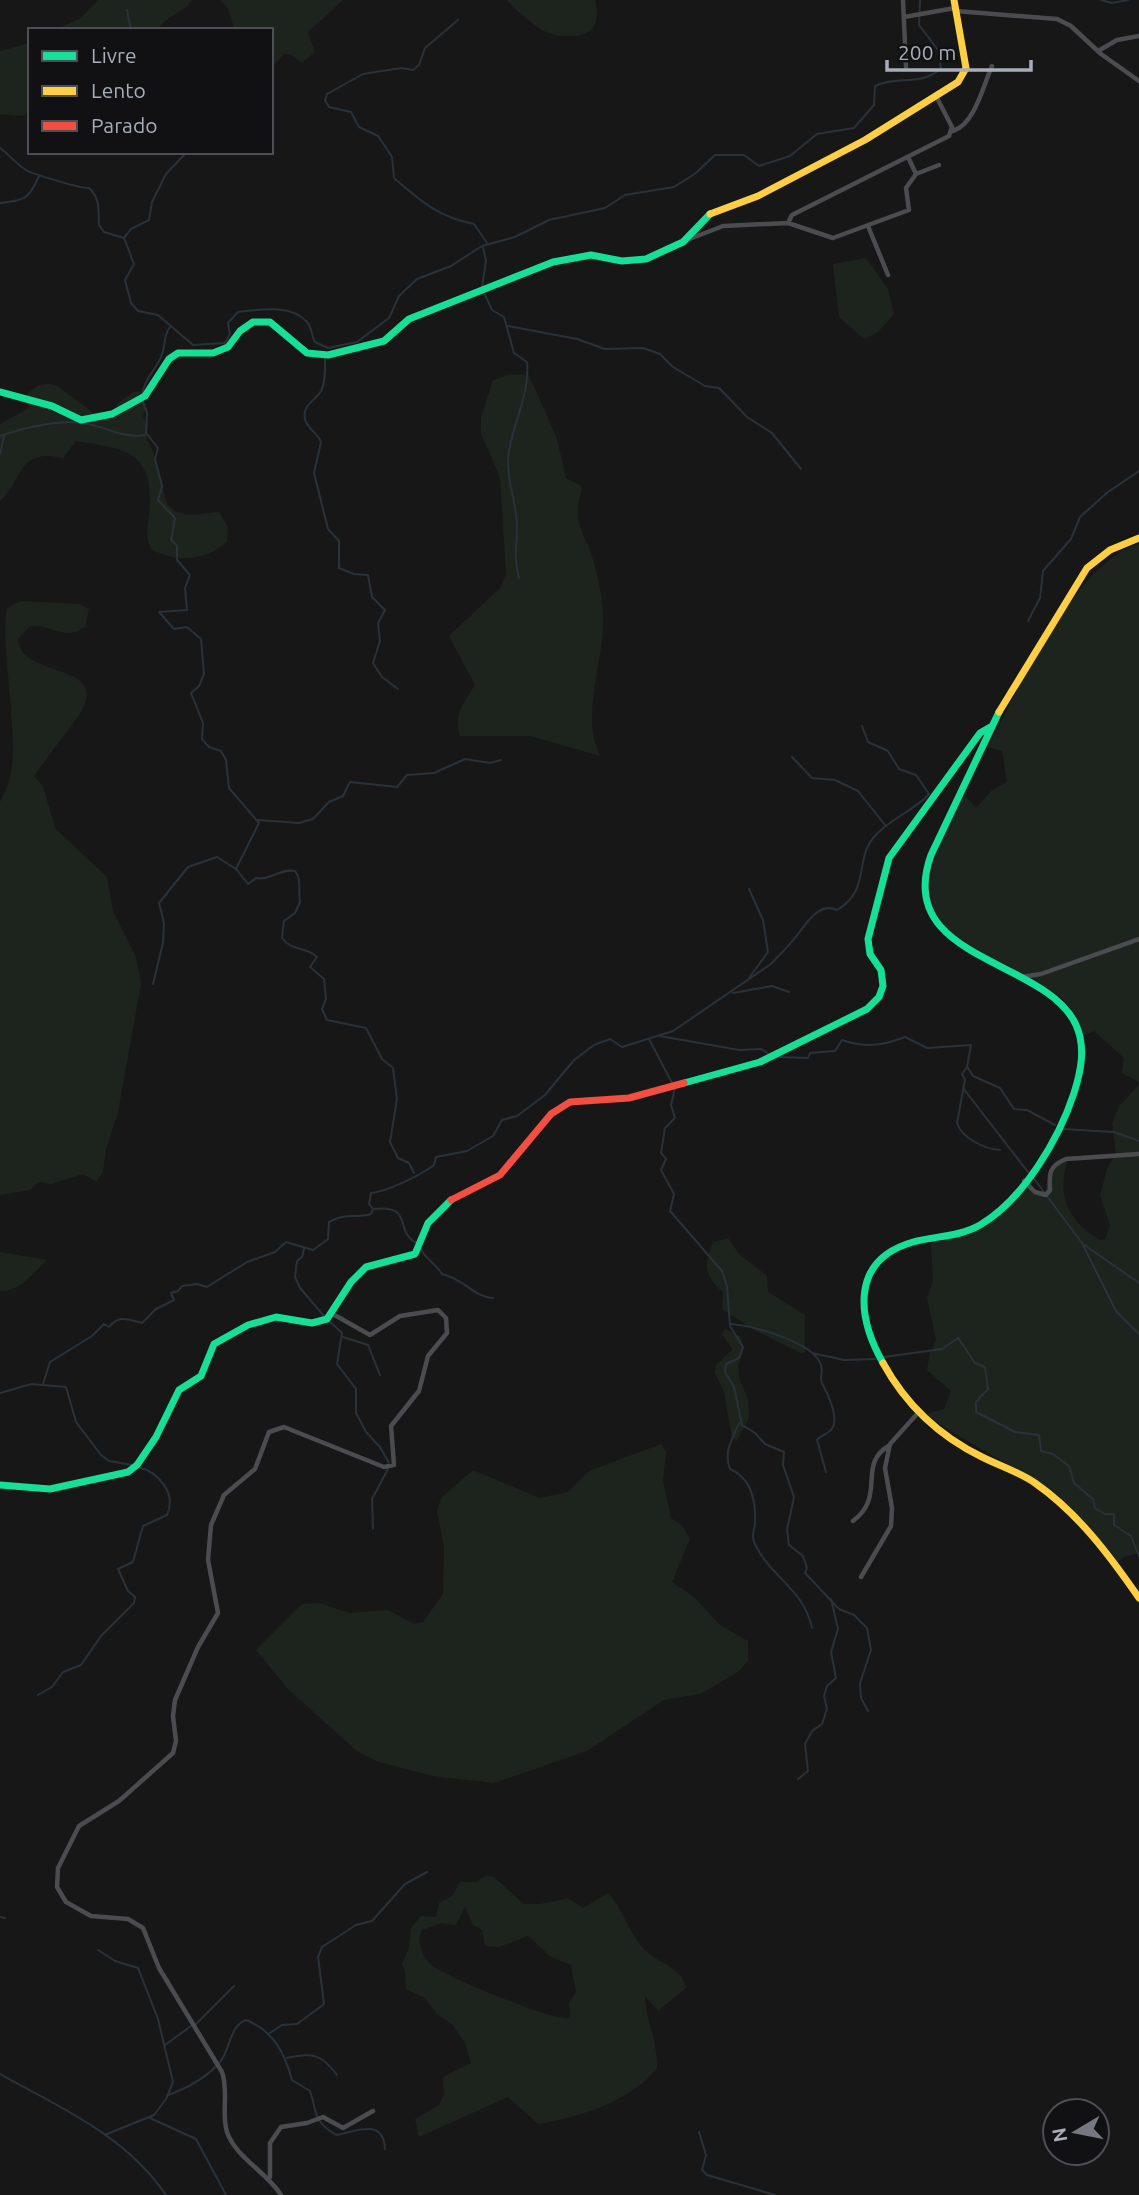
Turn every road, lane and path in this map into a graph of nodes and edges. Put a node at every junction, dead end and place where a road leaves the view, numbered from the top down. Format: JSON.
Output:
{"nodes":[{"id":1,"x":903,"y":0,"type":"edge"},
{"id":2,"x":955,"y":6,"type":"edge"},
{"id":3,"x":904,"y":18,"type":"junction"},
{"id":4,"x":1139,"y":36,"type":"edge"},
{"id":5,"x":1098,"y":51,"type":"junction"},
{"id":6,"x":992,"y":66,"type":"dead end"},
{"id":7,"x":906,"y":67,"type":"dead end"},
{"id":8,"x":1139,"y":81,"type":"edge"},
{"id":9,"x":936,"y":96,"type":"junction"},
{"id":10,"x":953,"y":131,"type":"junction"},
{"id":11,"x":908,"y":157,"type":"junction"},
{"id":12,"x":939,"y":165,"type":"dead end"},
{"id":13,"x":916,"y":174,"type":"junction"},
{"id":14,"x":788,"y":223,"type":"junction"},
{"id":15,"x":867,"y":226,"type":"junction"},
{"id":16,"x":683,"y":242,"type":"junction"},
{"id":17,"x":888,"y":275,"type":"dead end"},
{"id":18,"x":0,"y":392,"type":"edge"},
{"id":19,"x":1139,"y":538,"type":"edge"},
{"id":20,"x":992,"y":726,"type":"junction"},
{"id":21,"x":1139,"y":939,"type":"edge"},
{"id":22,"x":1020,"y":977,"type":"junction"},
{"id":23,"x":1139,"y":1154,"type":"edge"},
{"id":24,"x":1023,"y":1181,"type":"junction"},
{"id":25,"x":331,"y":1314,"type":"junction"},
{"id":26,"x":917,"y":1414,"type":"junction"},
{"id":27,"x":890,"y":1444,"type":"junction"},
{"id":28,"x":0,"y":1485,"type":"edge"},
{"id":29,"x":853,"y":1521,"type":"dead end"},
{"id":30,"x":861,"y":1577,"type":"dead end"},
{"id":31,"x":1139,"y":1598,"type":"edge"},
{"id":32,"x":373,"y":2111,"type":"dead end"},
{"id":33,"x":271,"y":2178,"type":"junction"},
{"id":34,"x":281,"y":2195,"type":"edge"}],
"edges":[{"from":1,"to":3,"type":"street"},
{"from":2,"to":3,"type":"street"},
{"from":2,"to":5,"type":"street"},
{"from":2,"to":9,"type":"main road"},
{"from":3,"to":7,"type":"street"},
{"from":4,"to":5,"type":"street"},
{"from":5,"to":8,"type":"street"},
{"from":6,"to":10,"type":"street"},
{"from":9,"to":10,"type":"street"},
{"from":9,"to":16,"type":"main road"},
{"from":10,"to":11,"type":"street"},
{"from":11,"to":13,"type":"street"},
{"from":11,"to":14,"type":"street"},
{"from":12,"to":13,"type":"street"},
{"from":13,"to":15,"type":"street"},
{"from":14,"to":15,"type":"street"},
{"from":14,"to":16,"type":"street"},
{"from":15,"to":17,"type":"street"},
{"from":16,"to":18,"type":"main road"},
{"from":19,"to":20,"type":"main road"},
{"from":20,"to":22,"type":"main road"},
{"from":20,"to":25,"type":"main road"},
{"from":21,"to":22,"type":"street"},
{"from":22,"to":24,"type":"main road"},
{"from":23,"to":24,"type":"street"},
{"from":24,"to":26,"type":"main road"},
{"from":25,"to":28,"type":"main road"},
{"from":25,"to":33,"type":"street"},
{"from":26,"to":27,"type":"street"},
{"from":26,"to":31,"type":"main road"},
{"from":27,"to":29,"type":"street"},
{"from":27,"to":30,"type":"street"},
{"from":32,"to":33,"type":"street"},
{"from":33,"to":34,"type":"street"}]}
